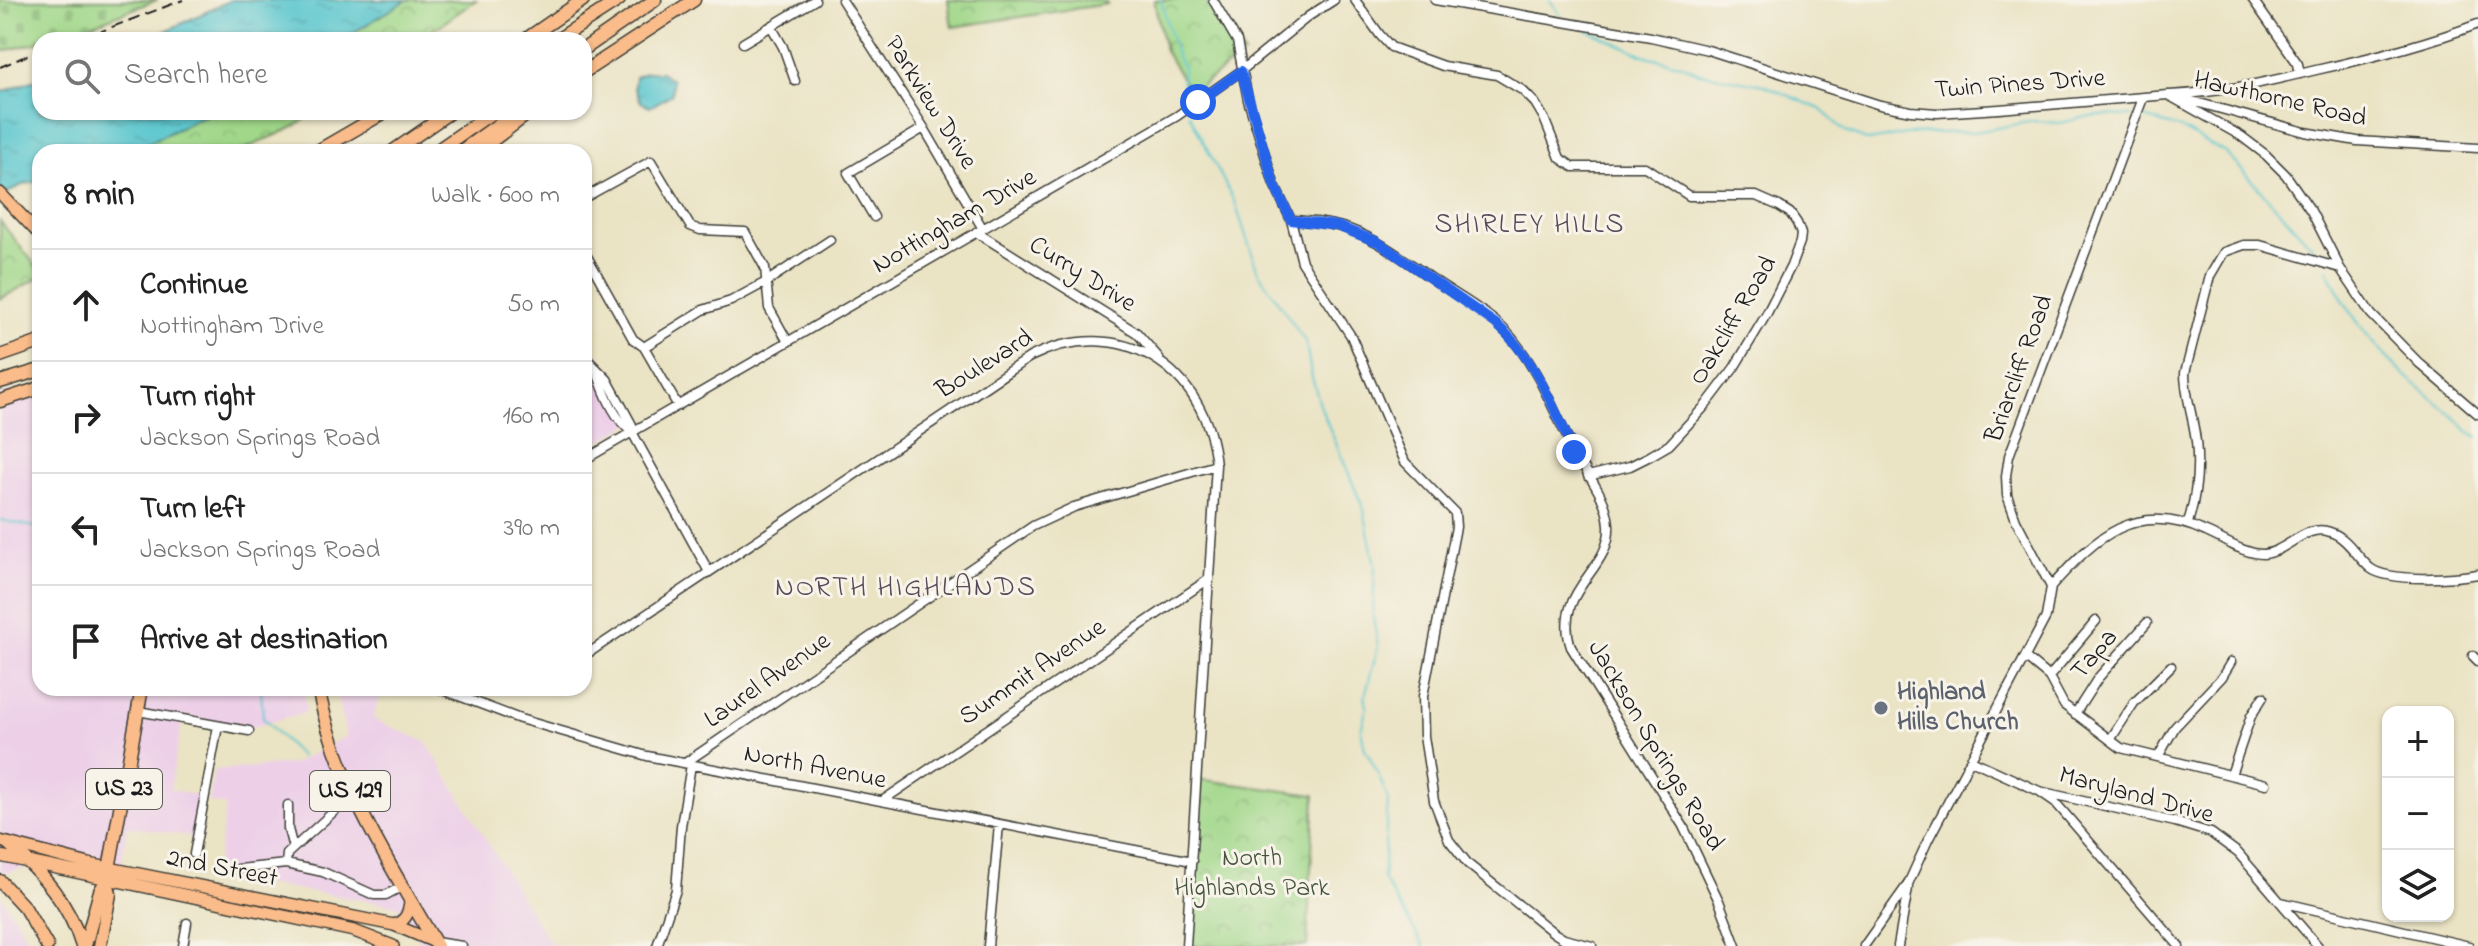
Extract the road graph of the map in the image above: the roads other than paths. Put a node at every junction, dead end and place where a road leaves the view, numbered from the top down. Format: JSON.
{"nodes":[{"id":1,"x":583,"y":0,"type":"edge"},
{"id":2,"x":619,"y":0,"type":"edge"},
{"id":3,"x":655,"y":0,"type":"edge"},
{"id":4,"x":694,"y":0,"type":"edge"},
{"id":5,"x":815,"y":0,"type":"edge"},
{"id":6,"x":842,"y":0,"type":"edge"},
{"id":7,"x":1213,"y":0,"type":"edge"},
{"id":8,"x":1334,"y":0,"type":"edge"},
{"id":9,"x":1355,"y":0,"type":"edge"},
{"id":10,"x":1435,"y":0,"type":"edge"},
{"id":11,"x":2253,"y":0,"type":"edge"},
{"id":12,"x":2478,"y":24,"type":"edge"},
{"id":13,"x":771,"y":26,"type":"junction"},
{"id":14,"x":537,"y":32,"type":"edge"},
{"id":15,"x":569,"y":32,"type":"edge"},
{"id":16,"x":592,"y":43,"type":"edge"},
{"id":17,"x":743,"y":43,"type":"dead end"},
{"id":18,"x":592,"y":67,"type":"edge"},
{"id":19,"x":1241,"y":71,"type":"junction"},
{"id":20,"x":2300,"y":74,"type":"junction"},
{"id":21,"x":795,"y":81,"type":"dead end"},
{"id":22,"x":2168,"y":95,"type":"junction"},
{"id":23,"x":2143,"y":98,"type":"junction"},
{"id":24,"x":371,"y":120,"type":"edge"},
{"id":25,"x":438,"y":120,"type":"edge"},
{"id":26,"x":481,"y":120,"type":"edge"},
{"id":27,"x":505,"y":120,"type":"edge"},
{"id":28,"x":519,"y":120,"type":"edge"},
{"id":29,"x":924,"y":128,"type":"junction"},
{"id":30,"x":330,"y":144,"type":"edge"},
{"id":31,"x":404,"y":144,"type":"edge"},
{"id":32,"x":447,"y":144,"type":"edge"},
{"id":33,"x":471,"y":144,"type":"edge"},
{"id":34,"x":488,"y":144,"type":"edge"},
{"id":35,"x":2478,"y":148,"type":"edge"},
{"id":36,"x":0,"y":193,"type":"edge"},
{"id":37,"x":592,"y":194,"type":"edge"},
{"id":38,"x":874,"y":217,"type":"dead end"},
{"id":39,"x":1291,"y":220,"type":"junction"},
{"id":40,"x":32,"y":227,"type":"edge"},
{"id":41,"x":980,"y":230,"type":"junction"},
{"id":42,"x":830,"y":240,"type":"dead end"},
{"id":43,"x":592,"y":265,"type":"edge"},
{"id":44,"x":2340,"y":268,"type":"junction"},
{"id":45,"x":766,"y":282,"type":"junction"},
{"id":46,"x":788,"y":342,"type":"junction"},
{"id":47,"x":32,"y":345,"type":"edge"},
{"id":48,"x":644,"y":347,"type":"junction"},
{"id":49,"x":0,"y":356,"type":"edge"},
{"id":50,"x":1160,"y":360,"type":"junction"},
{"id":51,"x":592,"y":364,"type":"edge"},
{"id":52,"x":32,"y":372,"type":"edge"},
{"id":53,"x":0,"y":382,"type":"edge"},
{"id":54,"x":32,"y":391,"type":"edge"},
{"id":55,"x":0,"y":401,"type":"edge"},
{"id":56,"x":678,"y":406,"type":"junction"},
{"id":57,"x":2478,"y":414,"type":"edge"},
{"id":58,"x":632,"y":432,"type":"junction"},
{"id":59,"x":592,"y":455,"type":"edge"},
{"id":60,"x":1216,"y":465,"type":"junction"},
{"id":61,"x":1588,"y":476,"type":"junction"},
{"id":62,"x":2188,"y":523,"type":"junction"},
{"id":63,"x":709,"y":572,"type":"junction"},
{"id":64,"x":2478,"y":574,"type":"edge"},
{"id":65,"x":1209,"y":579,"type":"junction"},
{"id":66,"x":2051,"y":587,"type":"junction"},
{"id":67,"x":2096,"y":621,"type":"dead end"},
{"id":68,"x":2147,"y":623,"type":"dead end"},
{"id":69,"x":592,"y":651,"type":"edge"},
{"id":70,"x":2026,"y":658,"type":"junction"},
{"id":71,"x":2231,"y":662,"type":"dead end"},
{"id":72,"x":2171,"y":666,"type":"dead end"},
{"id":73,"x":2049,"y":677,"type":"junction"},
{"id":74,"x":141,"y":696,"type":"edge"},
{"id":75,"x":320,"y":696,"type":"edge"},
{"id":76,"x":458,"y":696,"type":"edge"},
{"id":77,"x":2263,"y":697,"type":"dead end"},
{"id":78,"x":138,"y":711,"type":"junction"},
{"id":79,"x":2075,"y":714,"type":"junction"},
{"id":80,"x":218,"y":726,"type":"junction"},
{"id":81,"x":249,"y":731,"type":"dead end"},
{"id":82,"x":2110,"y":740,"type":"junction"},
{"id":83,"x":2158,"y":757,"type":"junction"},
{"id":84,"x":1971,"y":760,"type":"junction"},
{"id":85,"x":688,"y":764,"type":"junction"},
{"id":86,"x":2231,"y":775,"type":"junction"},
{"id":87,"x":2266,"y":784,"type":"dead end"},
{"id":88,"x":2039,"y":791,"type":"junction"},
{"id":89,"x":352,"y":795,"type":"junction"},
{"id":90,"x":882,"y":801,"type":"junction"},
{"id":91,"x":288,"y":805,"type":"dead end"},
{"id":92,"x":999,"y":824,"type":"junction"},
{"id":93,"x":5,"y":842,"type":"edge"},
{"id":94,"x":293,"y":848,"type":"junction"},
{"id":95,"x":194,"y":854,"type":"dead end"},
{"id":96,"x":0,"y":856,"type":"edge"},
{"id":97,"x":1192,"y":861,"type":"junction"},
{"id":98,"x":286,"y":864,"type":"junction"},
{"id":99,"x":33,"y":865,"type":"junction"},
{"id":100,"x":220,"y":871,"type":"dead end"},
{"id":101,"x":109,"y":874,"type":"junction"},
{"id":102,"x":0,"y":881,"type":"edge"},
{"id":103,"x":1908,"y":884,"type":"junction"},
{"id":104,"x":401,"y":887,"type":"junction"},
{"id":105,"x":410,"y":902,"type":"junction"},
{"id":106,"x":2280,"y":902,"type":"junction"},
{"id":107,"x":187,"y":923,"type":"dead end"},
{"id":108,"x":394,"y":925,"type":"junction"},
{"id":109,"x":436,"y":944,"type":"edge"},
{"id":110,"x":47,"y":946,"type":"edge"},
{"id":111,"x":84,"y":946,"type":"edge"},
{"id":112,"x":100,"y":946,"type":"edge"},
{"id":113,"x":183,"y":946,"type":"edge"},
{"id":114,"x":393,"y":946,"type":"edge"},
{"id":115,"x":462,"y":946,"type":"edge"},
{"id":116,"x":657,"y":946,"type":"edge"},
{"id":117,"x":988,"y":946,"type":"edge"},
{"id":118,"x":1186,"y":946,"type":"edge"},
{"id":119,"x":1592,"y":946,"type":"edge"},
{"id":120,"x":1736,"y":946,"type":"edge"},
{"id":121,"x":1864,"y":946,"type":"edge"},
{"id":122,"x":1898,"y":946,"type":"edge"},
{"id":123,"x":2179,"y":946,"type":"edge"},
{"id":124,"x":2318,"y":946,"type":"edge"},
{"id":125,"x":2469,"y":946,"type":"edge"}],
"edges":[{"from":1,"to":14,"type":"highway"},
{"from":2,"to":15,"type":"highway"},
{"from":3,"to":16,"type":"highway"},
{"from":4,"to":18,"type":"highway"},
{"from":5,"to":13,"type":"street"},
{"from":6,"to":29,"type":"street","name":"Parkview Drive"},
{"from":7,"to":19,"type":"street"},
{"from":8,"to":19,"type":"street","name":"Nottingham Drive"},
{"from":9,"to":61,"type":"street","name":"Oakcliff Road"},
{"from":10,"to":23,"type":"street","name":"Twin Pines Drive"},
{"from":11,"to":20,"type":"street"},
{"from":12,"to":20,"type":"street"},
{"from":13,"to":17,"type":"street"},
{"from":13,"to":21,"type":"street"},
{"from":19,"to":39,"type":"street"},
{"from":19,"to":41,"type":"street","name":"Nottingham Drive"},
{"from":20,"to":22,"type":"street"},
{"from":22,"to":23,"type":"street","name":"Twin Pines Drive"},
{"from":22,"to":35,"type":"street","name":"Hawthorne Road"},
{"from":22,"to":44,"type":"street"},
{"from":23,"to":66,"type":"street","name":"Briarcliff Road"},
{"from":24,"to":30,"type":"highway"},
{"from":25,"to":31,"type":"highway"},
{"from":26,"to":32,"type":"highway"},
{"from":27,"to":33,"type":"highway"},
{"from":28,"to":34,"type":"highway"},
{"from":29,"to":38,"type":"street"},
{"from":29,"to":41,"type":"street","name":"Parkview Drive"},
{"from":36,"to":40,"type":"main road"},
{"from":37,"to":45,"type":"street"},
{"from":39,"to":61,"type":"street","name":"Jackson Springs Road"},
{"from":39,"to":119,"type":"street"},
{"from":41,"to":46,"type":"street","name":"Nottingham Drive"},
{"from":41,"to":50,"type":"street","name":"Curry Drive"},
{"from":42,"to":45,"type":"street"},
{"from":43,"to":48,"type":"street"},
{"from":44,"to":57,"type":"street"},
{"from":44,"to":62,"type":"street"},
{"from":45,"to":46,"type":"street"},
{"from":45,"to":48,"type":"street"},
{"from":46,"to":56,"type":"street","name":"Nottingham Drive"},
{"from":47,"to":49,"type":"highway"},
{"from":48,"to":56,"type":"street"},
{"from":50,"to":60,"type":"street","name":"Boulevard"},
{"from":50,"to":63,"type":"street","name":"Boulevard"},
{"from":51,"to":58,"type":"street"},
{"from":52,"to":53,"type":"highway"},
{"from":54,"to":55,"type":"highway"},
{"from":56,"to":58,"type":"street","name":"Nottingham Drive"},
{"from":58,"to":59,"type":"street","name":"Nottingham Drive"},
{"from":58,"to":63,"type":"street"},
{"from":60,"to":65,"type":"street","name":"Boulevard"},
{"from":60,"to":85,"type":"street","name":"Laurel Avenue"},
{"from":61,"to":120,"type":"street","name":"Jackson Springs Road"},
{"from":62,"to":64,"type":"street"},
{"from":62,"to":66,"type":"street"},
{"from":63,"to":69,"type":"street","name":"Boulevard"},
{"from":65,"to":90,"type":"street","name":"Summit Avenue"},
{"from":65,"to":97,"type":"street","name":"Boulevard"},
{"from":66,"to":70,"type":"street"},
{"from":67,"to":73,"type":"street"},
{"from":68,"to":79,"type":"street","name":"Tapa"},
{"from":70,"to":73,"type":"street"},
{"from":70,"to":84,"type":"street"},
{"from":71,"to":83,"type":"street"},
{"from":72,"to":82,"type":"street"},
{"from":73,"to":79,"type":"street"},
{"from":74,"to":78,"type":"highway","number":"US 23"},
{"from":75,"to":89,"type":"highway","number":"US 129"},
{"from":76,"to":85,"type":"street","name":"North Avenue"},
{"from":77,"to":86,"type":"street"},
{"from":78,"to":80,"type":"street"},
{"from":78,"to":101,"type":"highway","number":"US 23"},
{"from":79,"to":82,"type":"street"},
{"from":80,"to":81,"type":"street"},
{"from":80,"to":95,"type":"street"},
{"from":82,"to":83,"type":"street"},
{"from":83,"to":86,"type":"street"},
{"from":84,"to":88,"type":"street"},
{"from":84,"to":103,"type":"street"},
{"from":85,"to":90,"type":"street","name":"North Avenue"},
{"from":85,"to":116,"type":"street"},
{"from":86,"to":87,"type":"street"},
{"from":88,"to":106,"type":"street","name":"Maryland Drive"},
{"from":88,"to":123,"type":"street"},
{"from":89,"to":94,"type":"street"},
{"from":89,"to":104,"type":"highway","number":"US 129"},
{"from":90,"to":92,"type":"street","name":"North Avenue"},
{"from":91,"to":94,"type":"street"},
{"from":92,"to":97,"type":"street","name":"North Avenue"},
{"from":92,"to":117,"type":"street"},
{"from":93,"to":99,"type":"highway"},
{"from":93,"to":101,"type":"main road","name":"2nd Street"},
{"from":94,"to":98,"type":"street"},
{"from":96,"to":99,"type":"main road","name":"2nd Street"},
{"from":97,"to":118,"type":"street","name":"Boulevard"},
{"from":98,"to":100,"type":"street"},
{"from":98,"to":104,"type":"street"},
{"from":99,"to":101,"type":"main road","name":"2nd Street"},
{"from":99,"to":111,"type":"highway"},
{"from":101,"to":108,"type":"main road","name":"2nd Street"},
{"from":101,"to":111,"type":"highway","number":"US 23"},
{"from":101,"to":112,"type":"highway","number":"US 23"},
{"from":101,"to":114,"type":"main road","name":"2nd Street"},
{"from":102,"to":110,"type":"highway"},
{"from":103,"to":121,"type":"street"},
{"from":103,"to":122,"type":"street"},
{"from":104,"to":105,"type":"highway","number":"US 129"},
{"from":105,"to":108,"type":"main road"},
{"from":105,"to":109,"type":"highway","number":"US 129"},
{"from":106,"to":124,"type":"street","name":"Maryland Drive"},
{"from":106,"to":125,"type":"street"},
{"from":107,"to":113,"type":"street"},
{"from":108,"to":109,"type":"main road","name":"2nd Street"},
{"from":109,"to":115,"type":"street"}]}
